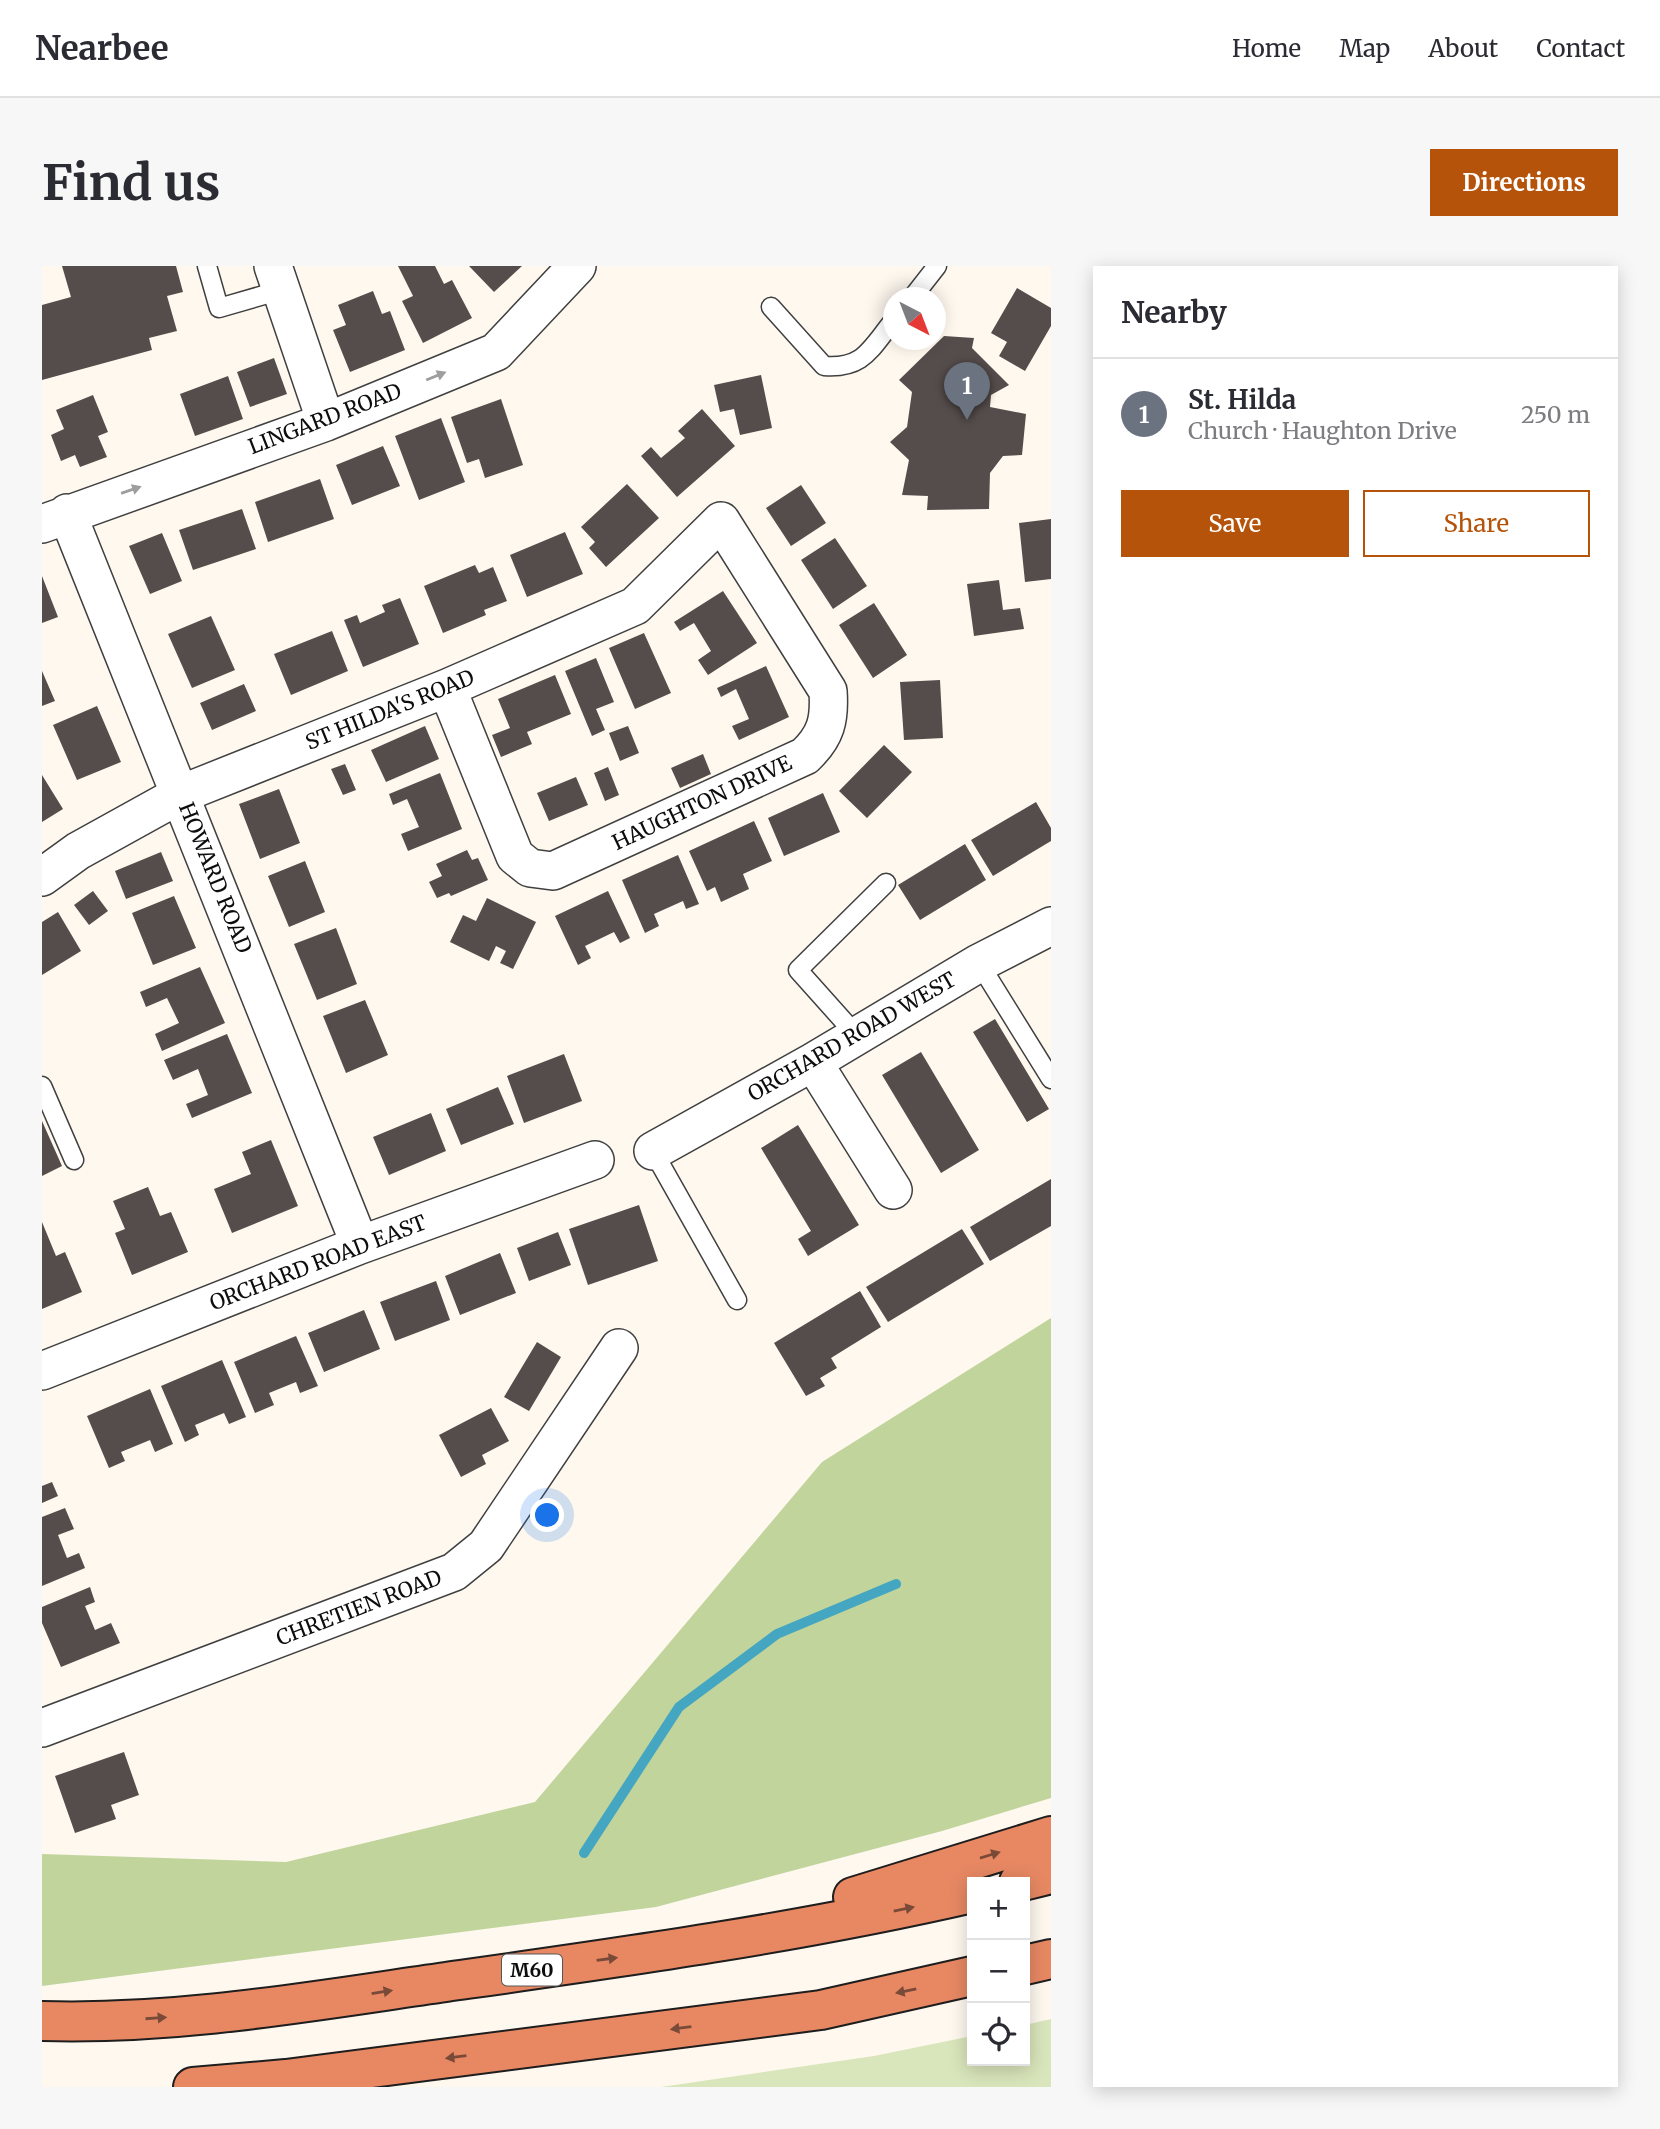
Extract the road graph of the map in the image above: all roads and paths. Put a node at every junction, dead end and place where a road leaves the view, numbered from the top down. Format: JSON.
{"nodes":[{"id":1,"x":207,"y":266,"type":"edge"},
{"id":2,"x":577,"y":266,"type":"edge"},
{"id":3,"x":937,"y":266,"type":"edge"},
{"id":4,"x":277,"y":278,"type":"edge"},
{"id":5,"x":921,"y":287,"type":"edge"},
{"id":6,"x":771,"y":307,"type":"dead end"},
{"id":7,"x":883,"y":333,"type":"edge"},
{"id":8,"x":326,"y":422,"type":"junction"},
{"id":9,"x":55,"y":518,"type":"edge"},
{"id":10,"x":722,"y":521,"type":"joint"},
{"id":11,"x":447,"y":688,"type":"junction"},
{"id":12,"x":181,"y":794,"type":"junction"},
{"id":13,"x":42,"y":877,"type":"edge"},
{"id":14,"x":886,"y":883,"type":"dead end"},
{"id":15,"x":1051,"y":926,"type":"edge"},
{"id":16,"x":979,"y":963,"type":"junction"},
{"id":17,"x":857,"y":1036,"type":"junction"},
{"id":18,"x":813,"y":1062,"type":"junction"},
{"id":19,"x":1051,"y":1079,"type":"edge"},
{"id":20,"x":42,"y":1086,"type":"edge"},
{"id":21,"x":653,"y":1151,"type":"joint"},
{"id":22,"x":74,"y":1160,"type":"dead end"},
{"id":23,"x":595,"y":1160,"type":"dead end"},
{"id":24,"x":893,"y":1190,"type":"dead end"},
{"id":25,"x":360,"y":1245,"type":"junction"},
{"id":26,"x":737,"y":1300,"type":"dead end"},
{"id":27,"x":618,"y":1348,"type":"dead end"},
{"id":28,"x":42,"y":1371,"type":"edge"},
{"id":29,"x":42,"y":1728,"type":"edge"},
{"id":30,"x":1051,"y":1836,"type":"edge"},
{"id":31,"x":1051,"y":1874,"type":"edge"},
{"id":32,"x":1030,"y":1879,"type":"edge"},
{"id":33,"x":967,"y":1894,"type":"edge"},
{"id":34,"x":691,"y":1948,"type":"junction"},
{"id":35,"x":1051,"y":1959,"type":"edge"},
{"id":36,"x":1030,"y":1964,"type":"edge"},
{"id":37,"x":967,"y":1977,"type":"edge"},
{"id":38,"x":42,"y":2021,"type":"edge"},
{"id":39,"x":193,"y":2087,"type":"edge"}],
"edges":[{"from":1,"to":4,"type":"lane"},
{"from":8,"to":2,"type":"street","name":"LINGARD ROAD","one_way":true},
{"from":3,"to":5,"type":"lane"},
{"from":4,"to":8,"type":"street"},
{"from":6,"to":7,"type":"lane"},
{"from":9,"to":8,"type":"street","name":"LINGARD ROAD","one_way":true},
{"from":9,"to":12,"type":"street","name":"HOWARD ROAD"},
{"from":10,"to":11,"type":"street","name":"ST HILDA'S ROAD"},
{"from":10,"to":11,"type":"street","name":"HAUGHTON DRIVE"},
{"from":11,"to":12,"type":"street","name":"ST HILDA'S ROAD"},
{"from":12,"to":13,"type":"street","name":"ST HILDA'S ROAD"},
{"from":12,"to":25,"type":"street","name":"HOWARD ROAD"},
{"from":14,"to":17,"type":"lane"},
{"from":15,"to":16,"type":"street","name":"ORCHARD ROAD WEST"},
{"from":16,"to":17,"type":"street","name":"ORCHARD ROAD WEST"},
{"from":16,"to":19,"type":"lane"},
{"from":17,"to":18,"type":"street","name":"ORCHARD ROAD WEST"},
{"from":18,"to":21,"type":"street","name":"ORCHARD ROAD WEST"},
{"from":18,"to":24,"type":"street"},
{"from":20,"to":22,"type":"lane"},
{"from":21,"to":26,"type":"lane"},
{"from":23,"to":25,"type":"street","name":"ORCHARD ROAD EAST"},
{"from":25,"to":28,"type":"street","name":"ORCHARD ROAD EAST"},
{"from":27,"to":29,"type":"street","name":"CHRETIEN ROAD"},
{"from":34,"to":30,"type":"highway","number":"M60","one_way":true},
{"from":31,"to":32,"type":"highway"},
{"from":34,"to":33,"type":"highway","number":"M60","one_way":true},
{"from":38,"to":34,"type":"highway","number":"M60","one_way":true},
{"from":35,"to":36,"type":"highway"},
{"from":37,"to":39,"type":"highway","one_way":true}]}
